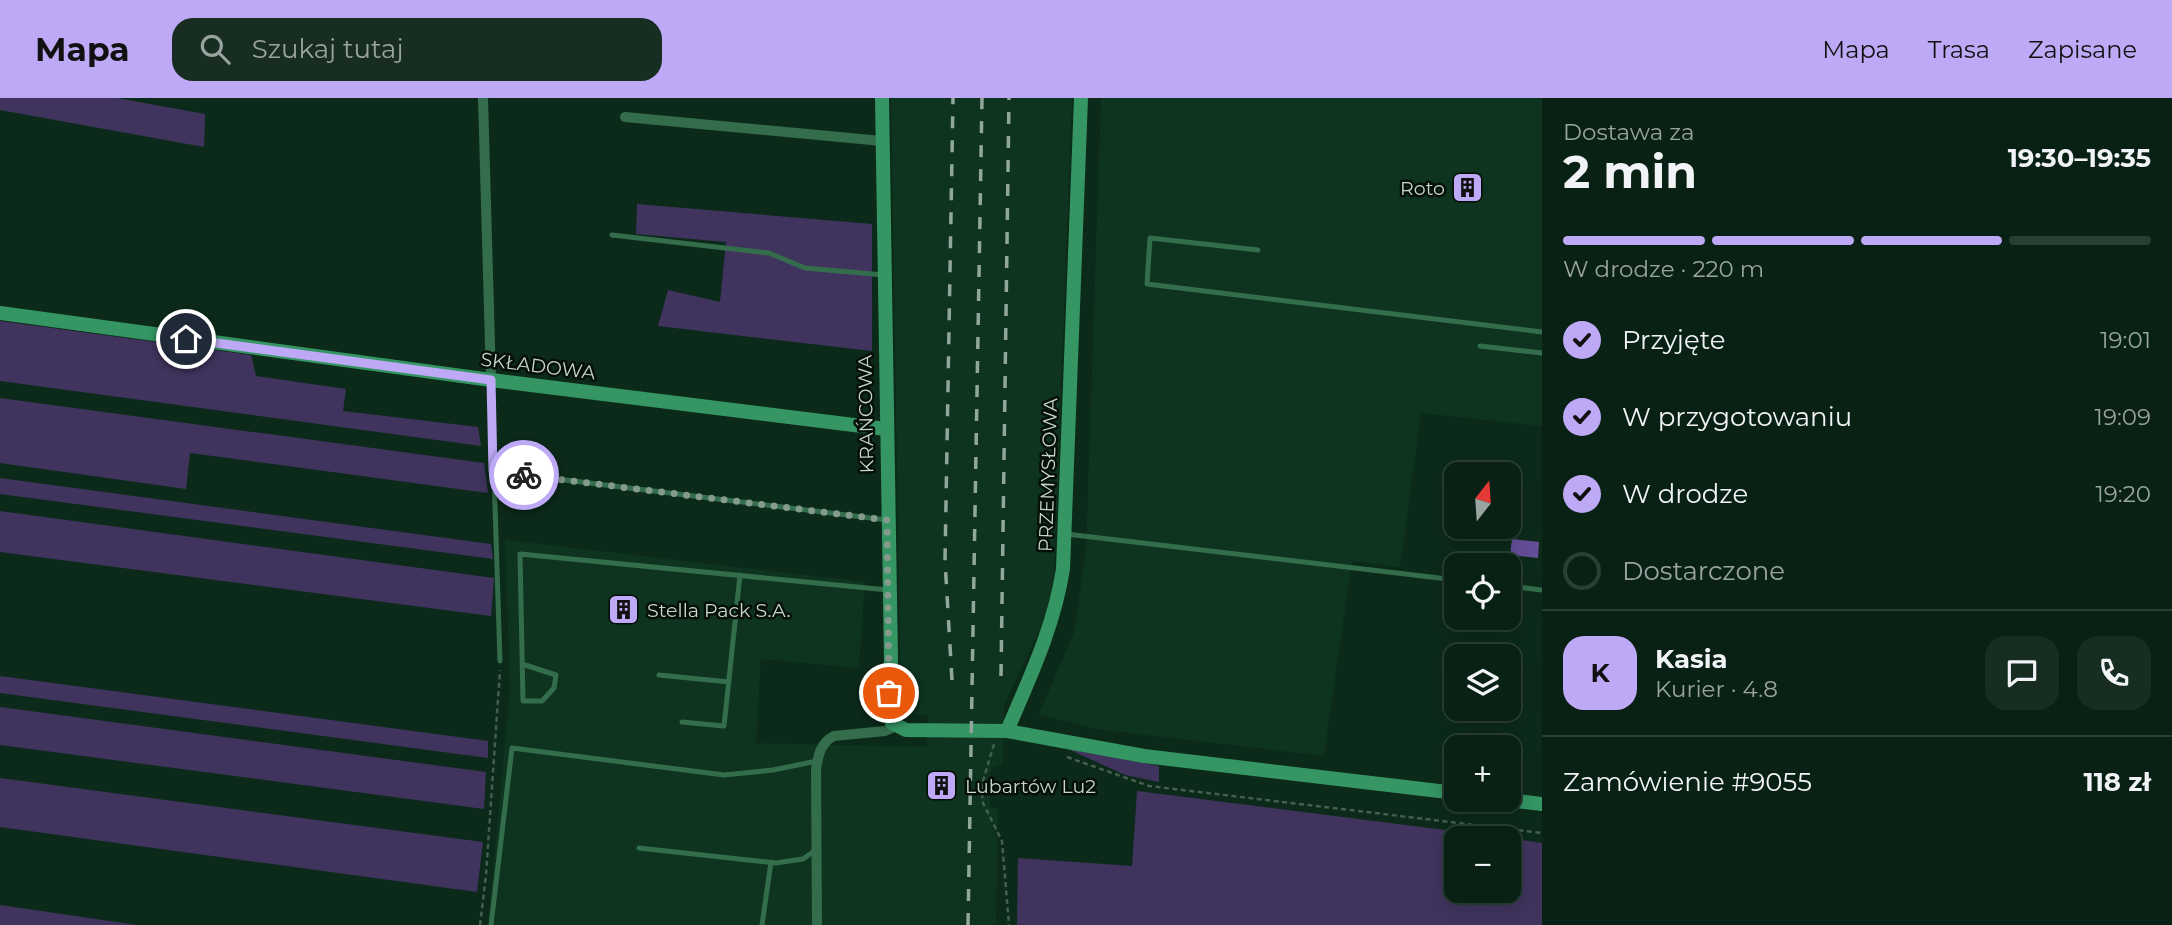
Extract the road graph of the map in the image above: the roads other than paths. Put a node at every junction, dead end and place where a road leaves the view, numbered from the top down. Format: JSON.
{"nodes":[{"id":1,"x":483,"y":98,"type":"edge"},
{"id":2,"x":882,"y":98,"type":"edge"},
{"id":3,"x":1081,"y":98,"type":"edge"},
{"id":4,"x":625,"y":117,"type":"dead end"},
{"id":5,"x":882,"y":141,"type":"junction"},
{"id":6,"x":612,"y":235,"type":"dead end"},
{"id":7,"x":1258,"y":250,"type":"dead end"},
{"id":8,"x":884,"y":275,"type":"junction"},
{"id":9,"x":0,"y":313,"type":"edge"},
{"id":10,"x":1542,"y":332,"type":"edge"},
{"id":11,"x":1480,"y":346,"type":"dead end"},
{"id":12,"x":1542,"y":353,"type":"edge"},
{"id":13,"x":491,"y":380,"type":"junction"},
{"id":14,"x":886,"y":429,"type":"junction"},
{"id":15,"x":493,"y":471,"type":"junction"},
{"id":16,"x":887,"y":520,"type":"junction"},
{"id":17,"x":1066,"y":534,"type":"junction"},
{"id":18,"x":740,"y":575,"type":"junction"},
{"id":19,"x":1444,"y":579,"type":"edge"},
{"id":20,"x":1521,"y":588,"type":"edge"},
{"id":21,"x":888,"y":590,"type":"junction"},
{"id":22,"x":1542,"y":590,"type":"edge"},
{"id":23,"x":500,"y":661,"type":"road end"},
{"id":24,"x":522,"y":664,"type":"junction"},
{"id":25,"x":659,"y":675,"type":"dead end"},
{"id":26,"x":729,"y":682,"type":"junction"},
{"id":27,"x":682,"y":722,"type":"dead end"},
{"id":28,"x":896,"y":726,"type":"junction"},
{"id":29,"x":1001,"y":730,"type":"junction"},
{"id":30,"x":817,"y":761,"type":"junction"},
{"id":31,"x":1444,"y":792,"type":"edge"},
{"id":32,"x":1521,"y":802,"type":"edge"},
{"id":33,"x":1542,"y":804,"type":"edge"},
{"id":34,"x":639,"y":848,"type":"dead end"},
{"id":35,"x":817,"y":849,"type":"junction"},
{"id":36,"x":771,"y":862,"type":"junction"},
{"id":37,"x":491,"y":925,"type":"edge"},
{"id":38,"x":762,"y":925,"type":"edge"},
{"id":39,"x":817,"y":925,"type":"edge"}],
"edges":[{"from":1,"to":13,"type":"street"},
{"from":2,"to":5,"type":"street","name":"KRAŃCOWA"},
{"from":3,"to":17,"type":"street","name":"PRZEMYSŁOWA"},
{"from":4,"to":5,"type":"street"},
{"from":5,"to":8,"type":"street","name":"KRAŃCOWA"},
{"from":6,"to":8,"type":"lane"},
{"from":7,"to":10,"type":"lane"},
{"from":8,"to":14,"type":"street","name":"KRAŃCOWA"},
{"from":9,"to":13,"type":"street","name":"SKŁADOWA"},
{"from":11,"to":12,"type":"lane"},
{"from":13,"to":14,"type":"street","name":"SKŁADOWA"},
{"from":13,"to":15,"type":"lane"},
{"from":14,"to":16,"type":"street","name":"KRAŃCOWA"},
{"from":15,"to":16,"type":"lane"},
{"from":15,"to":23,"type":"lane"},
{"from":16,"to":21,"type":"street","name":"KRAŃCOWA"},
{"from":17,"to":19,"type":"lane"},
{"from":17,"to":29,"type":"street","name":"PRZEMYSŁOWA"},
{"from":18,"to":21,"type":"lane"},
{"from":18,"to":24,"type":"lane"},
{"from":18,"to":26,"type":"lane"},
{"from":20,"to":22,"type":"lane"},
{"from":21,"to":28,"type":"street","name":"KRAŃCOWA"},
{"from":24,"to":24,"type":"lane"},
{"from":25,"to":26,"type":"lane"},
{"from":26,"to":27,"type":"lane"},
{"from":28,"to":29,"type":"street"},
{"from":28,"to":30,"type":"street"},
{"from":29,"to":31,"type":"street"},
{"from":30,"to":35,"type":"street"},
{"from":30,"to":37,"type":"lane"},
{"from":32,"to":33,"type":"street"},
{"from":34,"to":36,"type":"lane"},
{"from":35,"to":36,"type":"lane"},
{"from":35,"to":39,"type":"street"},
{"from":36,"to":38,"type":"lane"}]}
